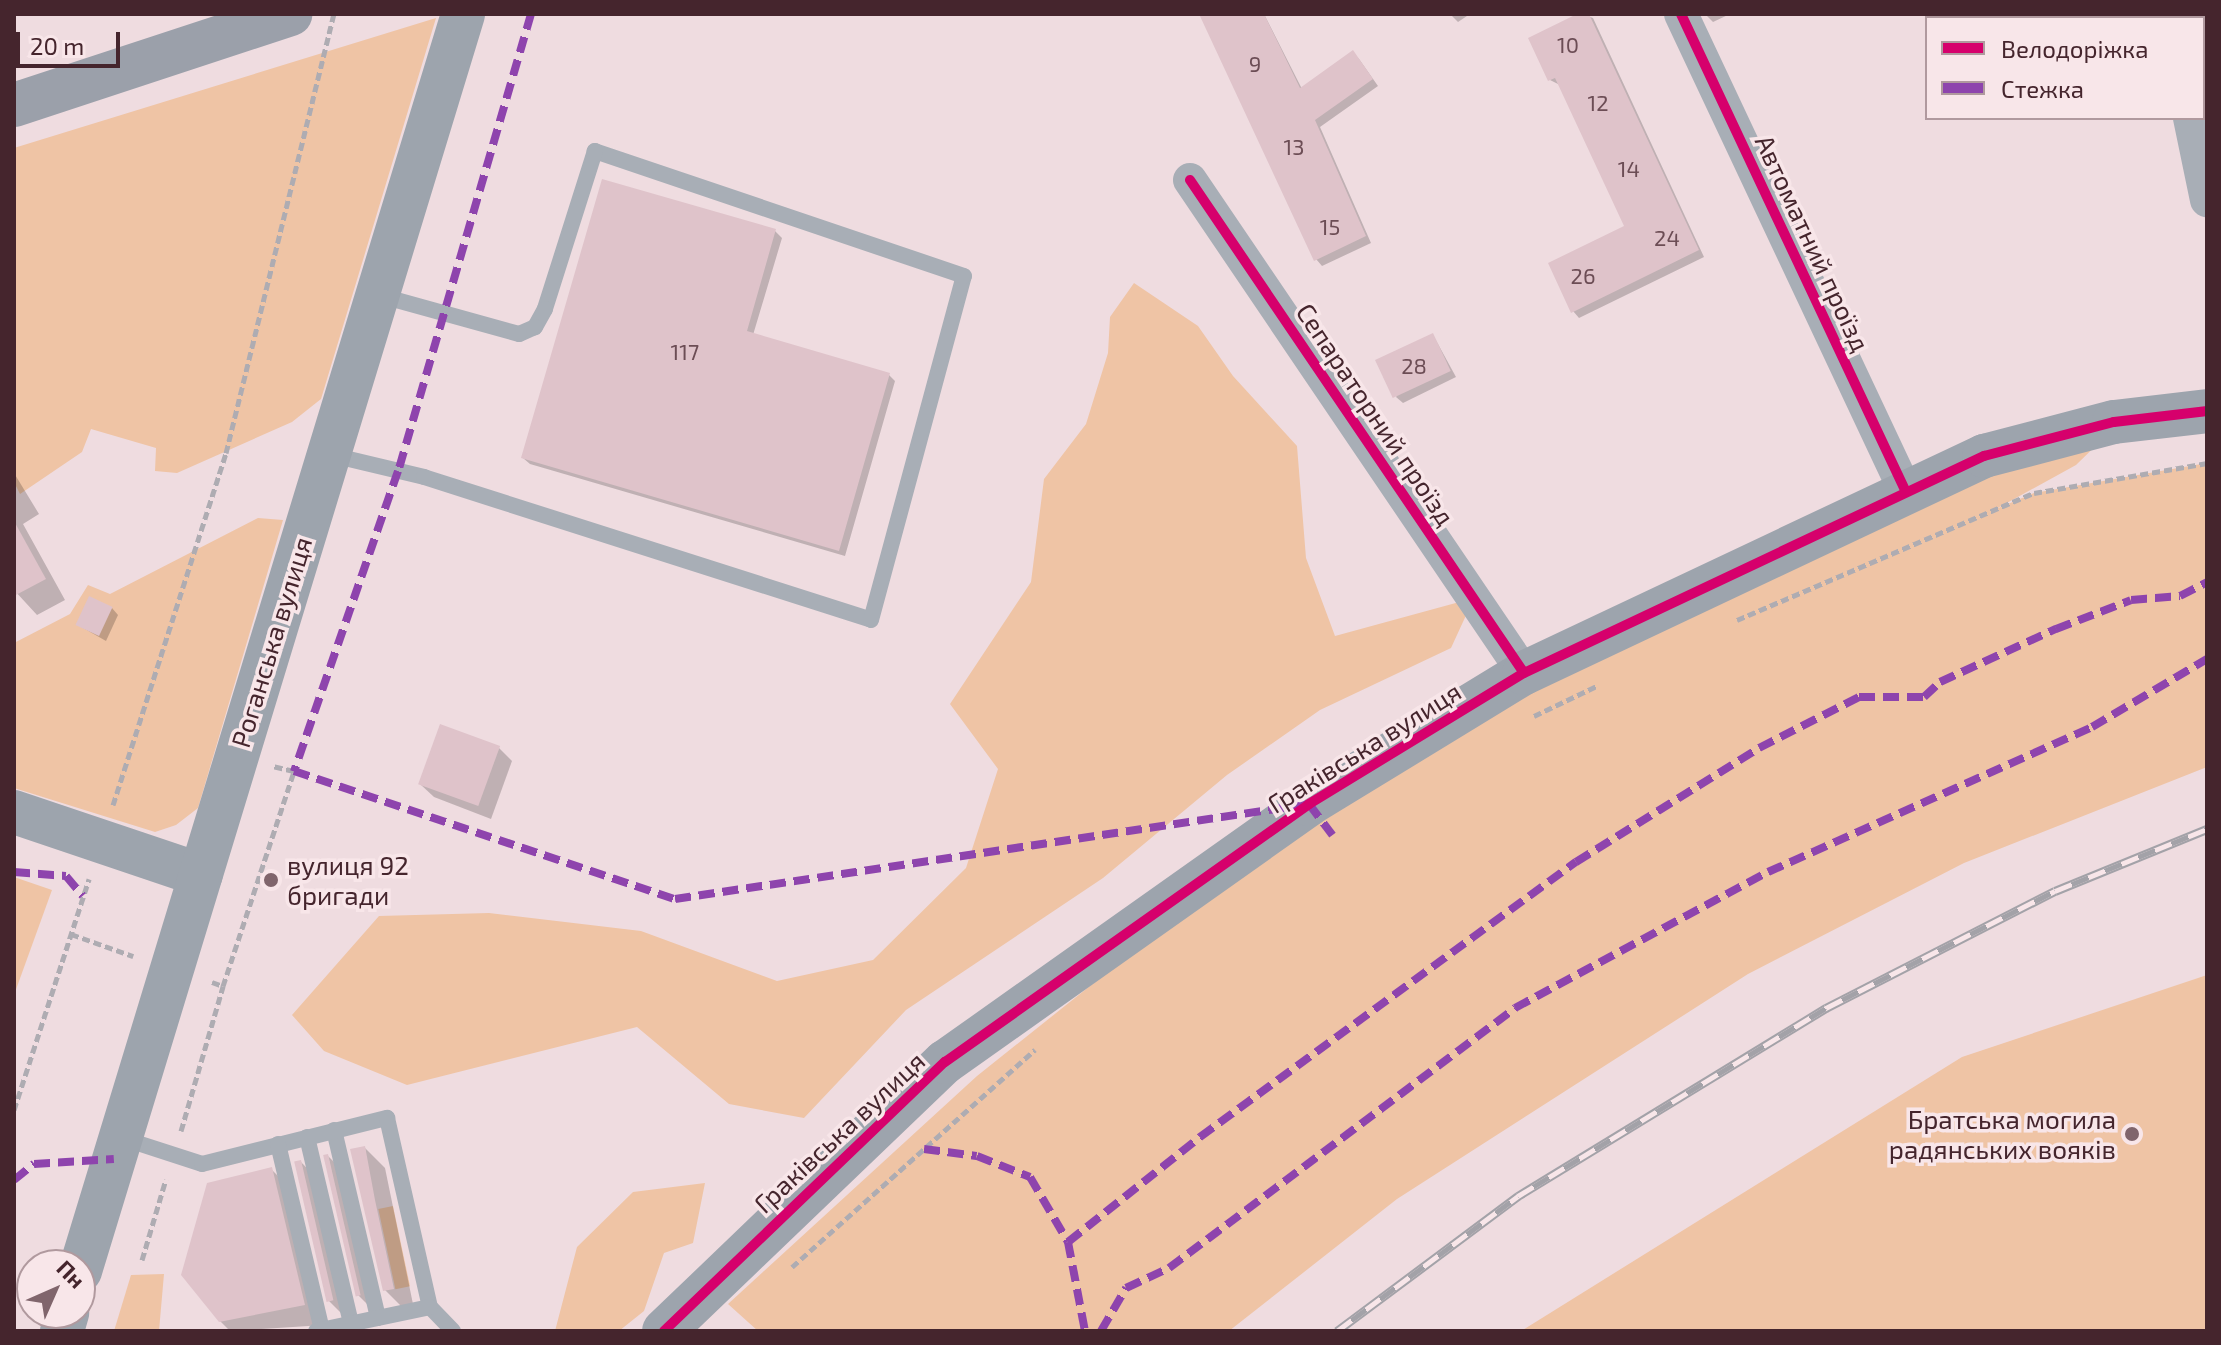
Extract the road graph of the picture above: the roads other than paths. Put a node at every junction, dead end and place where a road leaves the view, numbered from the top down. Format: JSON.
{"nodes":[{"id":1,"x":290,"y":14,"type":"edge"},
{"id":2,"x":463,"y":14,"type":"edge"},
{"id":3,"x":1681,"y":14,"type":"edge"},
{"id":4,"x":14,"y":105,"type":"edge"},
{"id":5,"x":2190,"y":120,"type":"edge"},
{"id":6,"x":1190,"y":180,"type":"dead end"},
{"id":7,"x":2207,"y":200,"type":"edge"},
{"id":8,"x":378,"y":295,"type":"junction"},
{"id":9,"x":2207,"y":411,"type":"edge"},
{"id":10,"x":330,"y":454,"type":"junction"},
{"id":11,"x":1905,"y":490,"type":"junction"},
{"id":12,"x":1524,"y":673,"type":"junction"},
{"id":13,"x":14,"y":812,"type":"edge"},
{"id":14,"x":201,"y":875,"type":"junction"},
{"id":15,"x":334,"y":1130,"type":"junction"},
{"id":16,"x":307,"y":1137,"type":"junction"},
{"id":17,"x":120,"y":1138,"type":"junction"},
{"id":18,"x":278,"y":1144,"type":"junction"},
{"id":19,"x":87,"y":1249,"type":"edge"},
{"id":20,"x":430,"y":1307,"type":"junction"},
{"id":21,"x":378,"y":1318,"type":"junction"},
{"id":22,"x":351,"y":1323,"type":"junction"},
{"id":23,"x":319,"y":1330,"type":"edge"},
{"id":24,"x":453,"y":1331,"type":"edge"},
{"id":25,"x":664,"y":1331,"type":"edge"}],
"edges":[{"from":1,"to":4,"type":"highway"},
{"from":2,"to":8,"type":"street","name":"Роганська вулиця"},
{"from":3,"to":11,"type":"street","name":"Автоматний проїзд"},
{"from":5,"to":7,"type":"street"},
{"from":6,"to":12,"type":"street","name":"Сепараторний проїзд"},
{"from":8,"to":10,"type":"street","name":"Роганська вулиця"},
{"from":8,"to":10,"type":"lane"},
{"from":9,"to":11,"type":"street","name":"Граківська вулиця"},
{"from":10,"to":14,"type":"street","name":"Роганська вулиця"},
{"from":11,"to":12,"type":"street","name":"Граківська вулиця"},
{"from":12,"to":25,"type":"street","name":"Граківська вулиця"},
{"from":13,"to":14,"type":"street"},
{"from":14,"to":17,"type":"street","name":"Роганська вулиця"},
{"from":15,"to":16,"type":"lane"},
{"from":15,"to":20,"type":"lane"},
{"from":15,"to":21,"type":"lane"},
{"from":16,"to":18,"type":"lane"},
{"from":16,"to":22,"type":"lane"},
{"from":17,"to":18,"type":"lane"},
{"from":17,"to":19,"type":"street","name":"Роганська вулиця"},
{"from":18,"to":23,"type":"lane"},
{"from":20,"to":21,"type":"lane"},
{"from":20,"to":24,"type":"lane"},
{"from":21,"to":22,"type":"lane"},
{"from":22,"to":23,"type":"lane"}]}
